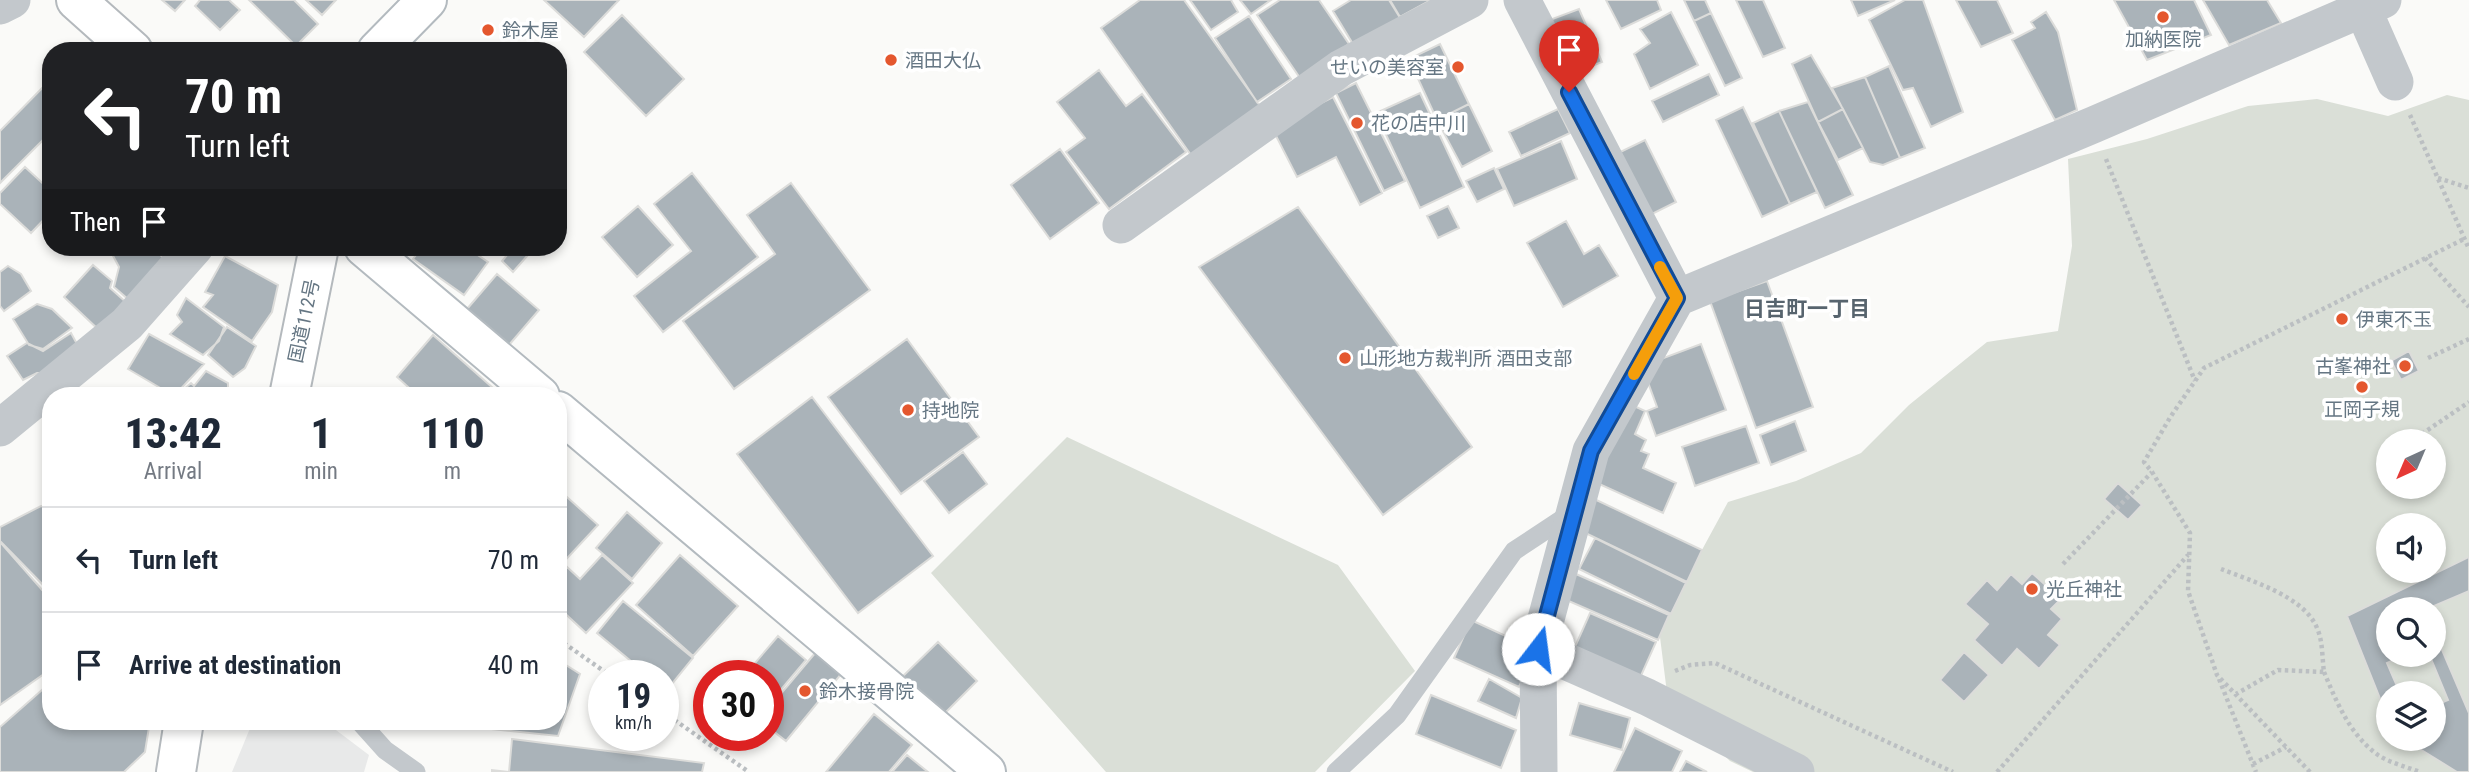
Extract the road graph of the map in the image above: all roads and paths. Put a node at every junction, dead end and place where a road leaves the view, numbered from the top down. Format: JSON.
{"nodes":[{"id":1,"x":12,"y":0,"type":"edge"},
{"id":2,"x":427,"y":0,"type":"edge"},
{"id":3,"x":1470,"y":0,"type":"edge"},
{"id":4,"x":1522,"y":0,"type":"edge"},
{"id":5,"x":2368,"y":3,"type":"edge"},
{"id":6,"x":0,"y":6,"type":"edge"},
{"id":7,"x":94,"y":6,"type":"edge"},
{"id":8,"x":125,"y":42,"type":"edge"},
{"id":9,"x":386,"y":42,"type":"edge"},
{"id":10,"x":2395,"y":82,"type":"joint"},
{"id":11,"x":2093,"y":125,"type":"junction"},
{"id":12,"x":2438,"y":178,"type":"junction"},
{"id":13,"x":2469,"y":187,"type":"edge"},
{"id":14,"x":1121,"y":225,"type":"dead end"},
{"id":15,"x":2464,"y":239,"type":"junction"},
{"id":16,"x":2469,"y":249,"type":"edge"},
{"id":17,"x":187,"y":256,"type":"edge"},
{"id":18,"x":317,"y":256,"type":"edge"},
{"id":19,"x":375,"y":256,"type":"edge"},
{"id":20,"x":2426,"y":258,"type":"junction"},
{"id":21,"x":1677,"y":298,"type":"junction"},
{"id":22,"x":2469,"y":307,"type":"edge"},
{"id":23,"x":2469,"y":339,"type":"edge"},
{"id":24,"x":2428,"y":358,"type":"dead end"},
{"id":25,"x":2195,"y":382,"type":"junction"},
{"id":26,"x":50,"y":387,"type":"edge"},
{"id":27,"x":291,"y":387,"type":"edge"},
{"id":28,"x":529,"y":387,"type":"edge"},
{"id":29,"x":42,"y":394,"type":"edge"},
{"id":30,"x":2469,"y":402,"type":"edge"},
{"id":31,"x":567,"y":419,"type":"edge"},
{"id":32,"x":0,"y":428,"type":"edge"},
{"id":33,"x":2429,"y":429,"type":"edge"},
{"id":34,"x":2152,"y":472,"type":"junction"},
{"id":35,"x":1575,"y":511,"type":"junction"},
{"id":36,"x":2189,"y":554,"type":"junction"},
{"id":37,"x":2063,"y":564,"type":"dead end"},
{"id":38,"x":2221,"y":569,"type":"dead end"},
{"id":39,"x":567,"y":645,"type":"edge"},
{"id":40,"x":1538,"y":649,"type":"junction"},
{"id":41,"x":588,"y":660,"type":"edge"},
{"id":42,"x":1690,"y":664,"type":"dead end"},
{"id":43,"x":2324,"y":672,"type":"junction"},
{"id":44,"x":2217,"y":675,"type":"junction"},
{"id":45,"x":2236,"y":694,"type":"junction"},
{"id":46,"x":679,"y":723,"type":"edge"},
{"id":47,"x":183,"y":730,"type":"edge"},
{"id":48,"x":367,"y":730,"type":"edge"},
{"id":49,"x":2286,"y":747,"type":"junction"},
{"id":50,"x":2253,"y":764,"type":"junction"},
{"id":51,"x":176,"y":772,"type":"edge"},
{"id":52,"x":416,"y":772,"type":"edge"},
{"id":53,"x":749,"y":772,"type":"edge"},
{"id":54,"x":986,"y":772,"type":"edge"},
{"id":55,"x":1336,"y":772,"type":"edge"},
{"id":56,"x":1539,"y":772,"type":"edge"},
{"id":57,"x":1796,"y":772,"type":"edge"},
{"id":58,"x":1953,"y":772,"type":"edge"},
{"id":59,"x":1997,"y":772,"type":"edge"},
{"id":60,"x":2256,"y":772,"type":"edge"},
{"id":61,"x":2310,"y":772,"type":"edge"},
{"id":62,"x":2420,"y":772,"type":"edge"}],
"edges":[{"from":1,"to":6,"type":"street"},
{"from":2,"to":9,"type":"main road"},
{"from":3,"to":14,"type":"street"},
{"from":4,"to":21,"type":"street"},
{"from":5,"to":10,"type":"street"},
{"from":5,"to":11,"type":"street"},
{"from":7,"to":8,"type":"main road"},
{"from":10,"to":12,"type":"path"},
{"from":11,"to":21,"type":"street"},
{"from":11,"to":25,"type":"path"},
{"from":12,"to":13,"type":"path"},
{"from":12,"to":15,"type":"path"},
{"from":15,"to":16,"type":"path"},
{"from":15,"to":20,"type":"path"},
{"from":17,"to":26,"type":"street"},
{"from":18,"to":27,"type":"main road","name":"国道112号"},
{"from":19,"to":28,"type":"main road"},
{"from":20,"to":22,"type":"path"},
{"from":20,"to":25,"type":"path"},
{"from":21,"to":35,"type":"street"},
{"from":23,"to":24,"type":"path"},
{"from":25,"to":34,"type":"path"},
{"from":29,"to":32,"type":"street"},
{"from":30,"to":33,"type":"path"},
{"from":31,"to":54,"type":"main road"},
{"from":34,"to":36,"type":"path"},
{"from":34,"to":37,"type":"path"},
{"from":35,"to":40,"type":"street"},
{"from":35,"to":55,"type":"lane"},
{"from":36,"to":44,"type":"path"},
{"from":36,"to":59,"type":"path"},
{"from":38,"to":43,"type":"path"},
{"from":39,"to":41,"type":"path"},
{"from":40,"to":56,"type":"street"},
{"from":40,"to":57,"type":"street"},
{"from":42,"to":58,"type":"path"},
{"from":43,"to":45,"type":"path"},
{"from":43,"to":62,"type":"path"},
{"from":44,"to":45,"type":"path"},
{"from":44,"to":50,"type":"path"},
{"from":45,"to":49,"type":"path"},
{"from":46,"to":53,"type":"path"},
{"from":47,"to":51,"type":"main road"},
{"from":48,"to":52,"type":"lane"},
{"from":49,"to":50,"type":"path"},
{"from":49,"to":61,"type":"path"},
{"from":50,"to":60,"type":"path"}]}
